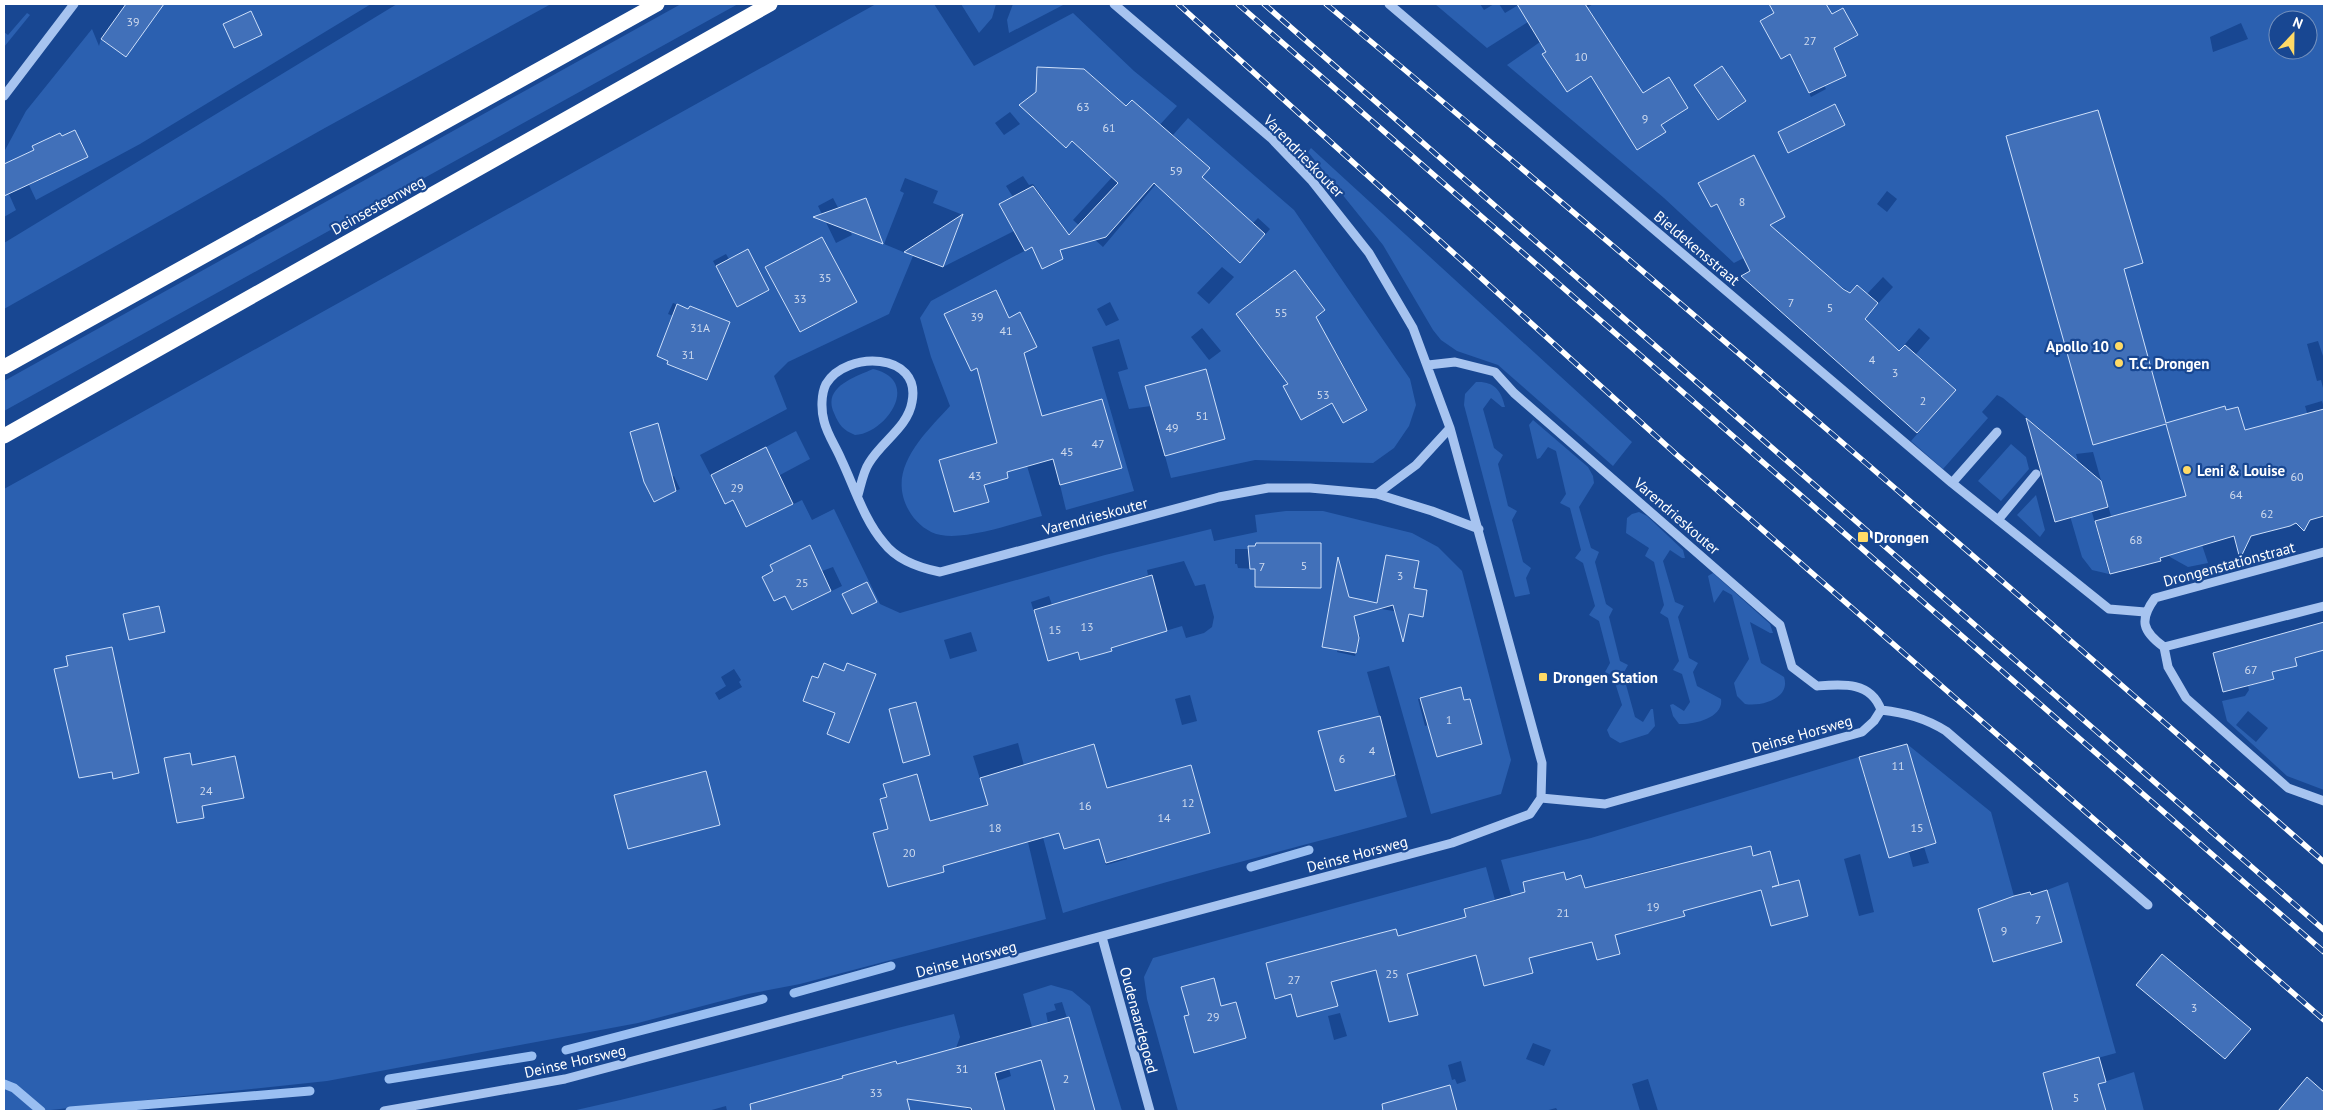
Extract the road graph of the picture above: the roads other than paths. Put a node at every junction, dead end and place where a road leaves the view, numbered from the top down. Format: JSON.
{"nodes":[{"id":1,"x":74,"y":4,"type":"edge"},
{"id":2,"x":657,"y":4,"type":"edge"},
{"id":3,"x":770,"y":4,"type":"edge"},
{"id":4,"x":1114,"y":4,"type":"edge"},
{"id":5,"x":1389,"y":4,"type":"edge"},
{"id":6,"x":4,"y":96,"type":"edge"},
{"id":7,"x":1428,"y":365,"type":"junction"},
{"id":8,"x":4,"y":367,"type":"edge"},
{"id":9,"x":1450,"y":428,"type":"junction"},
{"id":10,"x":1997,"y":432,"type":"dead end"},
{"id":11,"x":4,"y":436,"type":"edge"},
{"id":12,"x":2036,"y":474,"type":"dead end"},
{"id":13,"x":1952,"y":484,"type":"junction"},
{"id":14,"x":1377,"y":494,"type":"junction"},
{"id":15,"x":858,"y":495,"type":"junction"},
{"id":16,"x":1998,"y":520,"type":"junction"},
{"id":17,"x":1479,"y":529,"type":"junction"},
{"id":18,"x":2324,"y":552,"type":"edge"},
{"id":19,"x":2324,"y":606,"type":"edge"},
{"id":20,"x":2146,"y":612,"type":"junction"},
{"id":21,"x":2164,"y":647,"type":"junction"},
{"id":22,"x":1881,"y":710,"type":"junction"},
{"id":23,"x":1541,"y":798,"type":"junction"},
{"id":24,"x":2324,"y":801,"type":"edge"},
{"id":25,"x":2148,"y":905,"type":"dead end"},
{"id":26,"x":1102,"y":937,"type":"junction"},
{"id":27,"x":384,"y":1111,"type":"edge"},
{"id":28,"x":1150,"y":1111,"type":"edge"}],
"edges":[{"from":1,"to":6,"type":"street"},
{"from":2,"to":8,"type":"highway"},
{"from":3,"to":11,"type":"highway","name":"Deinsesteenweg"},
{"from":4,"to":7,"type":"street","name":"Varendrieskouter"},
{"from":5,"to":13,"type":"street","name":"Bieldekensstraat"},
{"from":7,"to":9,"type":"street","name":"Varendrieskouter"},
{"from":7,"to":22,"type":"street","name":"Varendrieskouter"},
{"from":9,"to":14,"type":"street"},
{"from":9,"to":17,"type":"street","name":"Varendrieskouter"},
{"from":10,"to":13,"type":"street"},
{"from":12,"to":16,"type":"street"},
{"from":13,"to":16,"type":"street","name":"Bieldekensstraat"},
{"from":14,"to":15,"type":"street","name":"Varendrieskouter"},
{"from":14,"to":17,"type":"street","name":"Varendrieskouter"},
{"from":15,"to":15,"type":"street","name":"Varendrieskouter"},
{"from":16,"to":20,"type":"street","name":"Bieldekensstraat"},
{"from":17,"to":23,"type":"street","name":"Varendrieskouter"},
{"from":18,"to":20,"type":"street","name":"Drongenstationstraat"},
{"from":19,"to":21,"type":"street"},
{"from":20,"to":21,"type":"street"},
{"from":21,"to":24,"type":"street"},
{"from":22,"to":23,"type":"street","name":"Deinse Horsweg"},
{"from":22,"to":25,"type":"street"},
{"from":23,"to":26,"type":"street","name":"Deinse Horsweg"},
{"from":26,"to":27,"type":"street","name":"Deinse Horsweg"},
{"from":26,"to":28,"type":"street","name":"Oudenaardegoed"}]}
